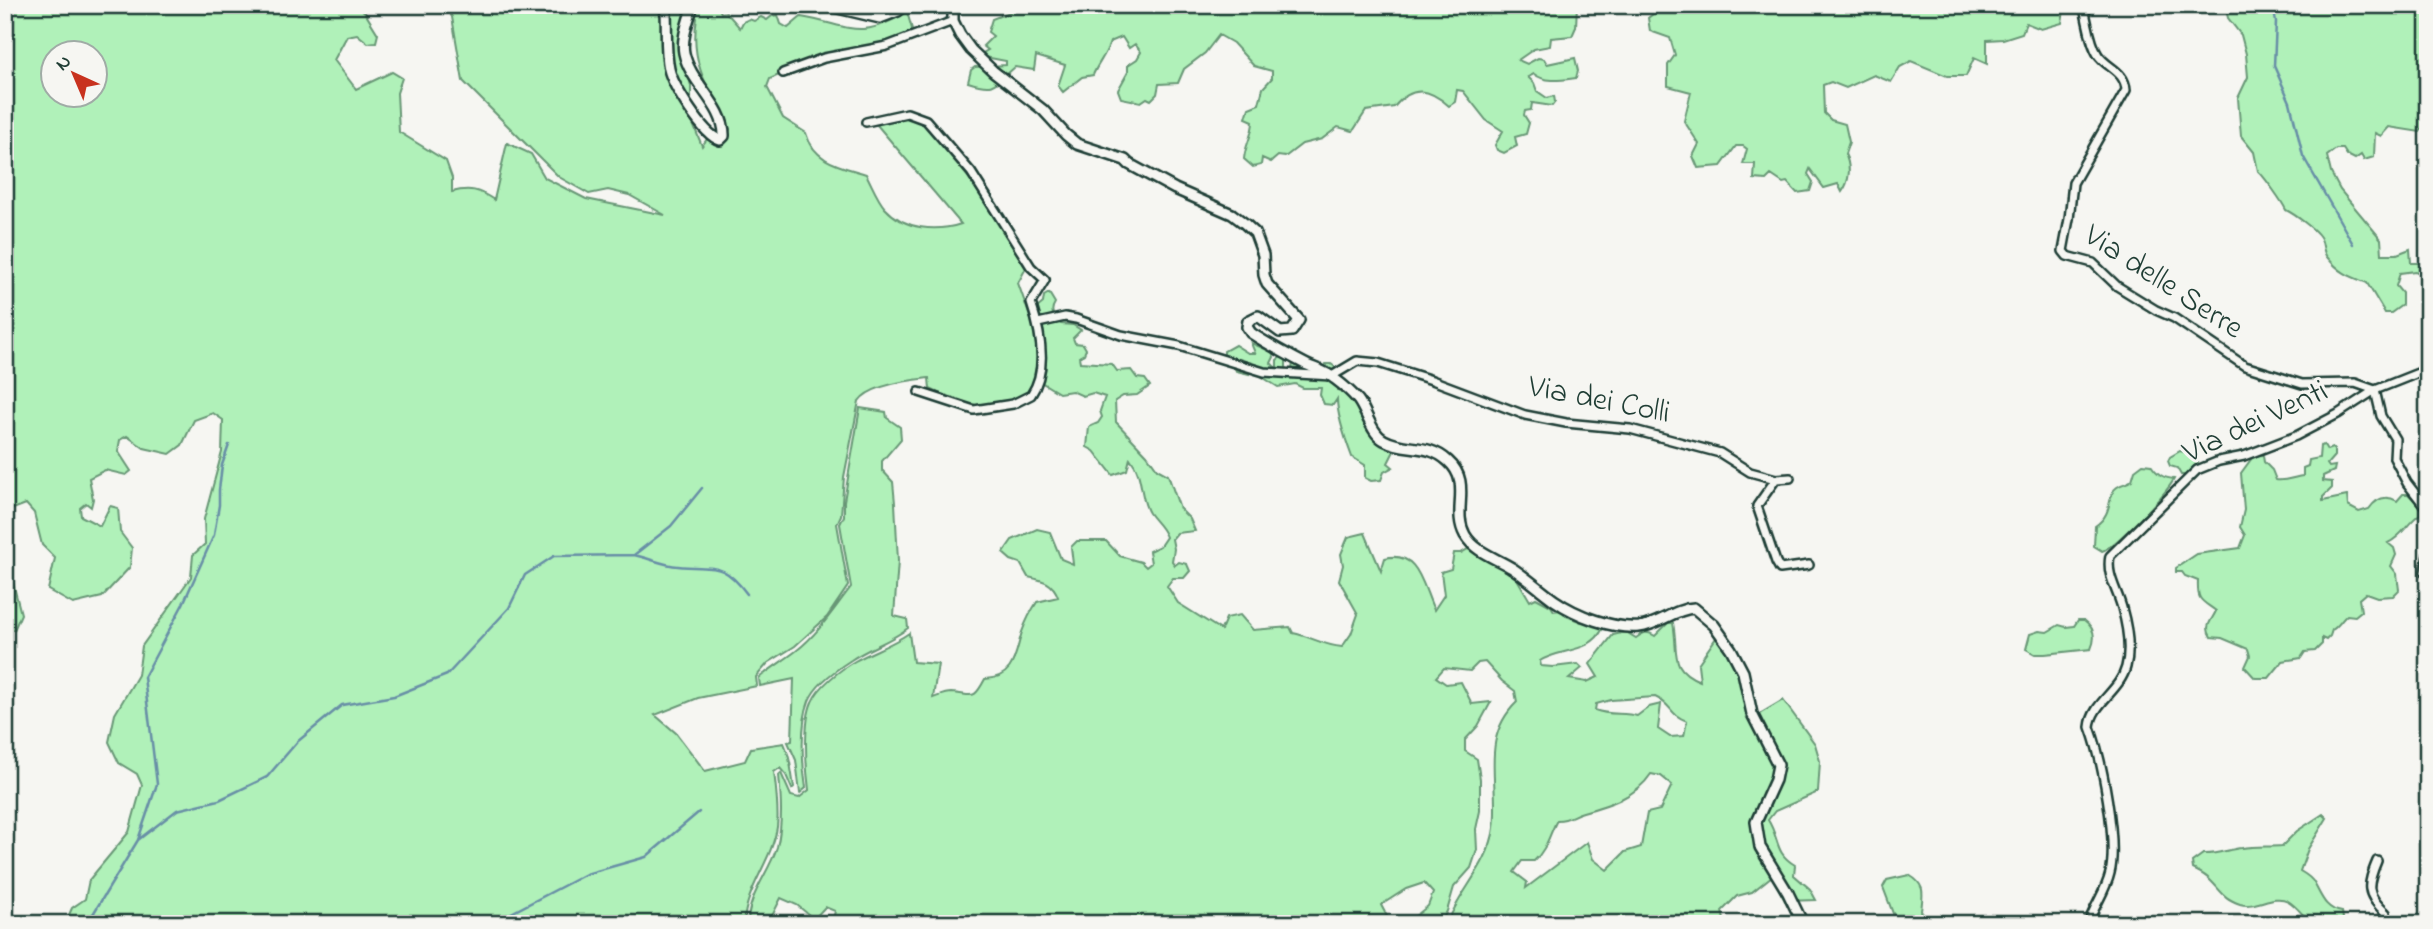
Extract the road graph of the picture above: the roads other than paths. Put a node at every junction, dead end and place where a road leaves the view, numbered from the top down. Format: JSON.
{"nodes":[{"id":1,"x":663,"y":5,"type":"edge"},
{"id":2,"x":693,"y":5,"type":"edge"},
{"id":3,"x":825,"y":5,"type":"edge"},
{"id":4,"x":905,"y":5,"type":"edge"},
{"id":5,"x":953,"y":5,"type":"edge"},
{"id":6,"x":2083,"y":5,"type":"edge"},
{"id":7,"x":953,"y":21,"type":"junction"},
{"id":8,"x":783,"y":73,"type":"dead end"},
{"id":9,"x":866,"y":122,"type":"dead end"},
{"id":10,"x":1038,"y":323,"type":"junction"},
{"id":11,"x":2428,"y":369,"type":"edge"},
{"id":12,"x":1332,"y":376,"type":"junction"},
{"id":13,"x":2375,"y":390,"type":"junction"},
{"id":14,"x":919,"y":392,"type":"dead end"},
{"id":15,"x":1790,"y":478,"type":"dead end"},
{"id":16,"x":1776,"y":479,"type":"junction"},
{"id":17,"x":2428,"y":510,"type":"edge"},
{"id":18,"x":2428,"y":555,"type":"edge"},
{"id":19,"x":1809,"y":565,"type":"dead end"},
{"id":20,"x":2428,"y":578,"type":"edge"},
{"id":21,"x":2377,"y":861,"type":"dead end"},
{"id":22,"x":1803,"y":924,"type":"edge"},
{"id":23,"x":2088,"y":924,"type":"edge"},
{"id":24,"x":2385,"y":924,"type":"edge"}],
"edges":[{"from":1,"to":2,"type":"street"},
{"from":3,"to":4,"type":"street"},
{"from":5,"to":7,"type":"street"},
{"from":6,"to":13,"type":"street","name":"Via delle Serre"},
{"from":7,"to":8,"type":"street"},
{"from":7,"to":12,"type":"street"},
{"from":9,"to":10,"type":"street"},
{"from":10,"to":12,"type":"street"},
{"from":10,"to":14,"type":"street"},
{"from":11,"to":13,"type":"street"},
{"from":12,"to":16,"type":"street","name":"Via dei Colli"},
{"from":12,"to":22,"type":"street"},
{"from":13,"to":17,"type":"street"},
{"from":13,"to":23,"type":"street","name":"Via dei Venti"},
{"from":15,"to":16,"type":"street","name":"Via dei Colli"},
{"from":16,"to":19,"type":"street"},
{"from":18,"to":20,"type":"street"},
{"from":21,"to":24,"type":"street"}]}
